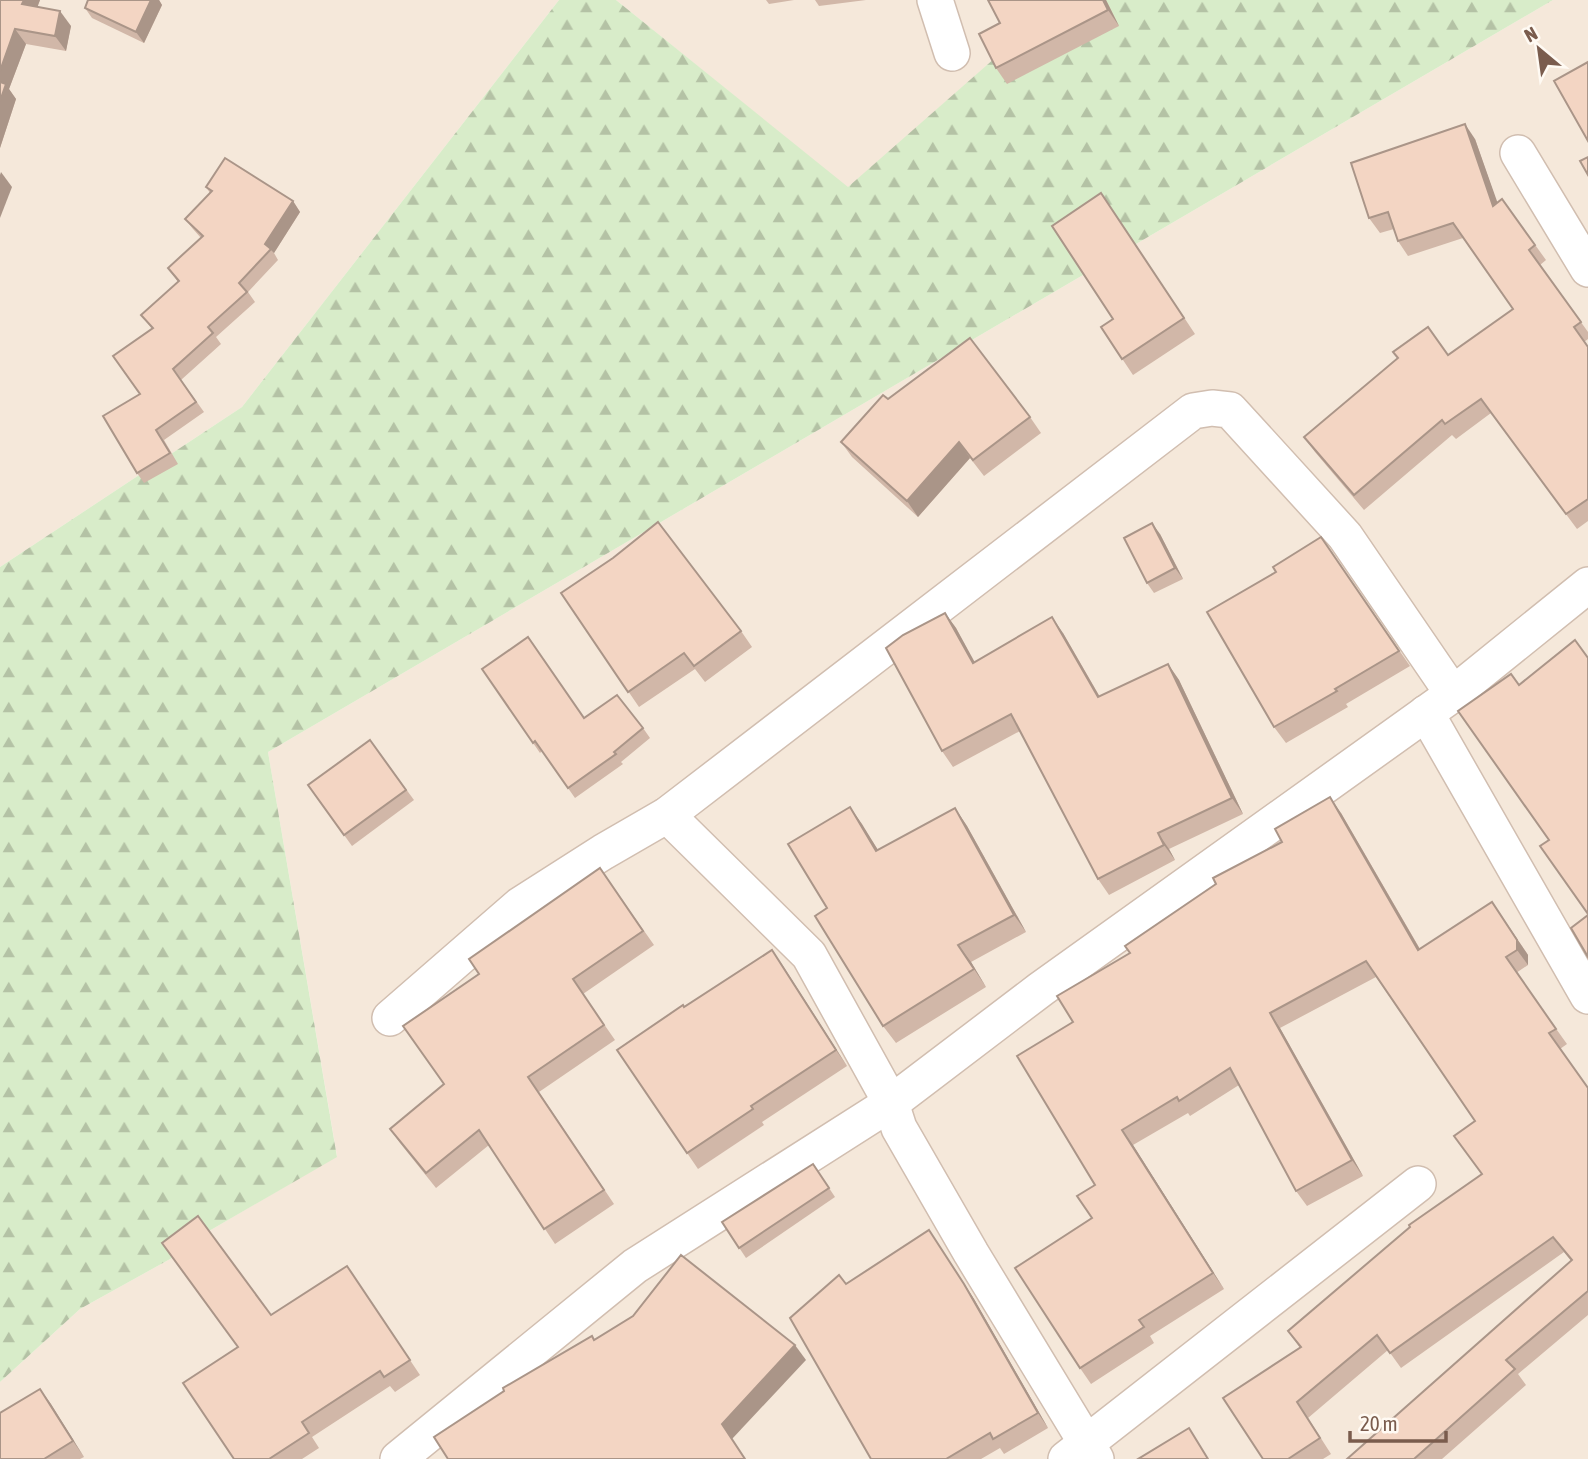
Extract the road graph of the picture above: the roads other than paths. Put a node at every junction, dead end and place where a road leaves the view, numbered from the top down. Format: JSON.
{"nodes":[{"id":1,"x":935,"y":0,"type":"edge"},
{"id":2,"x":952,"y":53,"type":"dead end"},
{"id":3,"x":1518,"y":153,"type":"dead end"},
{"id":4,"x":1588,"y":269,"type":"edge"},
{"id":5,"x":1588,"y":585,"type":"edge"},
{"id":6,"x":1439,"y":703,"type":"junction"},
{"id":7,"x":667,"y":816,"type":"junction"},
{"id":8,"x":1588,"y":996,"type":"edge"},
{"id":9,"x":390,"y":1017,"type":"dead end"},
{"id":10,"x":891,"y":1103,"type":"junction"},
{"id":11,"x":1418,"y":1184,"type":"dead end"},
{"id":12,"x":1082,"y":1453,"type":"edge"},
{"id":13,"x":412,"y":1454,"type":"edge"}],
"edges":[{"from":1,"to":2,"type":"street"},
{"from":3,"to":4,"type":"street"},
{"from":5,"to":6,"type":"street"},
{"from":6,"to":7,"type":"street"},
{"from":6,"to":8,"type":"street"},
{"from":6,"to":10,"type":"street"},
{"from":7,"to":9,"type":"street"},
{"from":7,"to":10,"type":"street"},
{"from":10,"to":12,"type":"street"},
{"from":10,"to":13,"type":"street"},
{"from":11,"to":12,"type":"street"}]}
